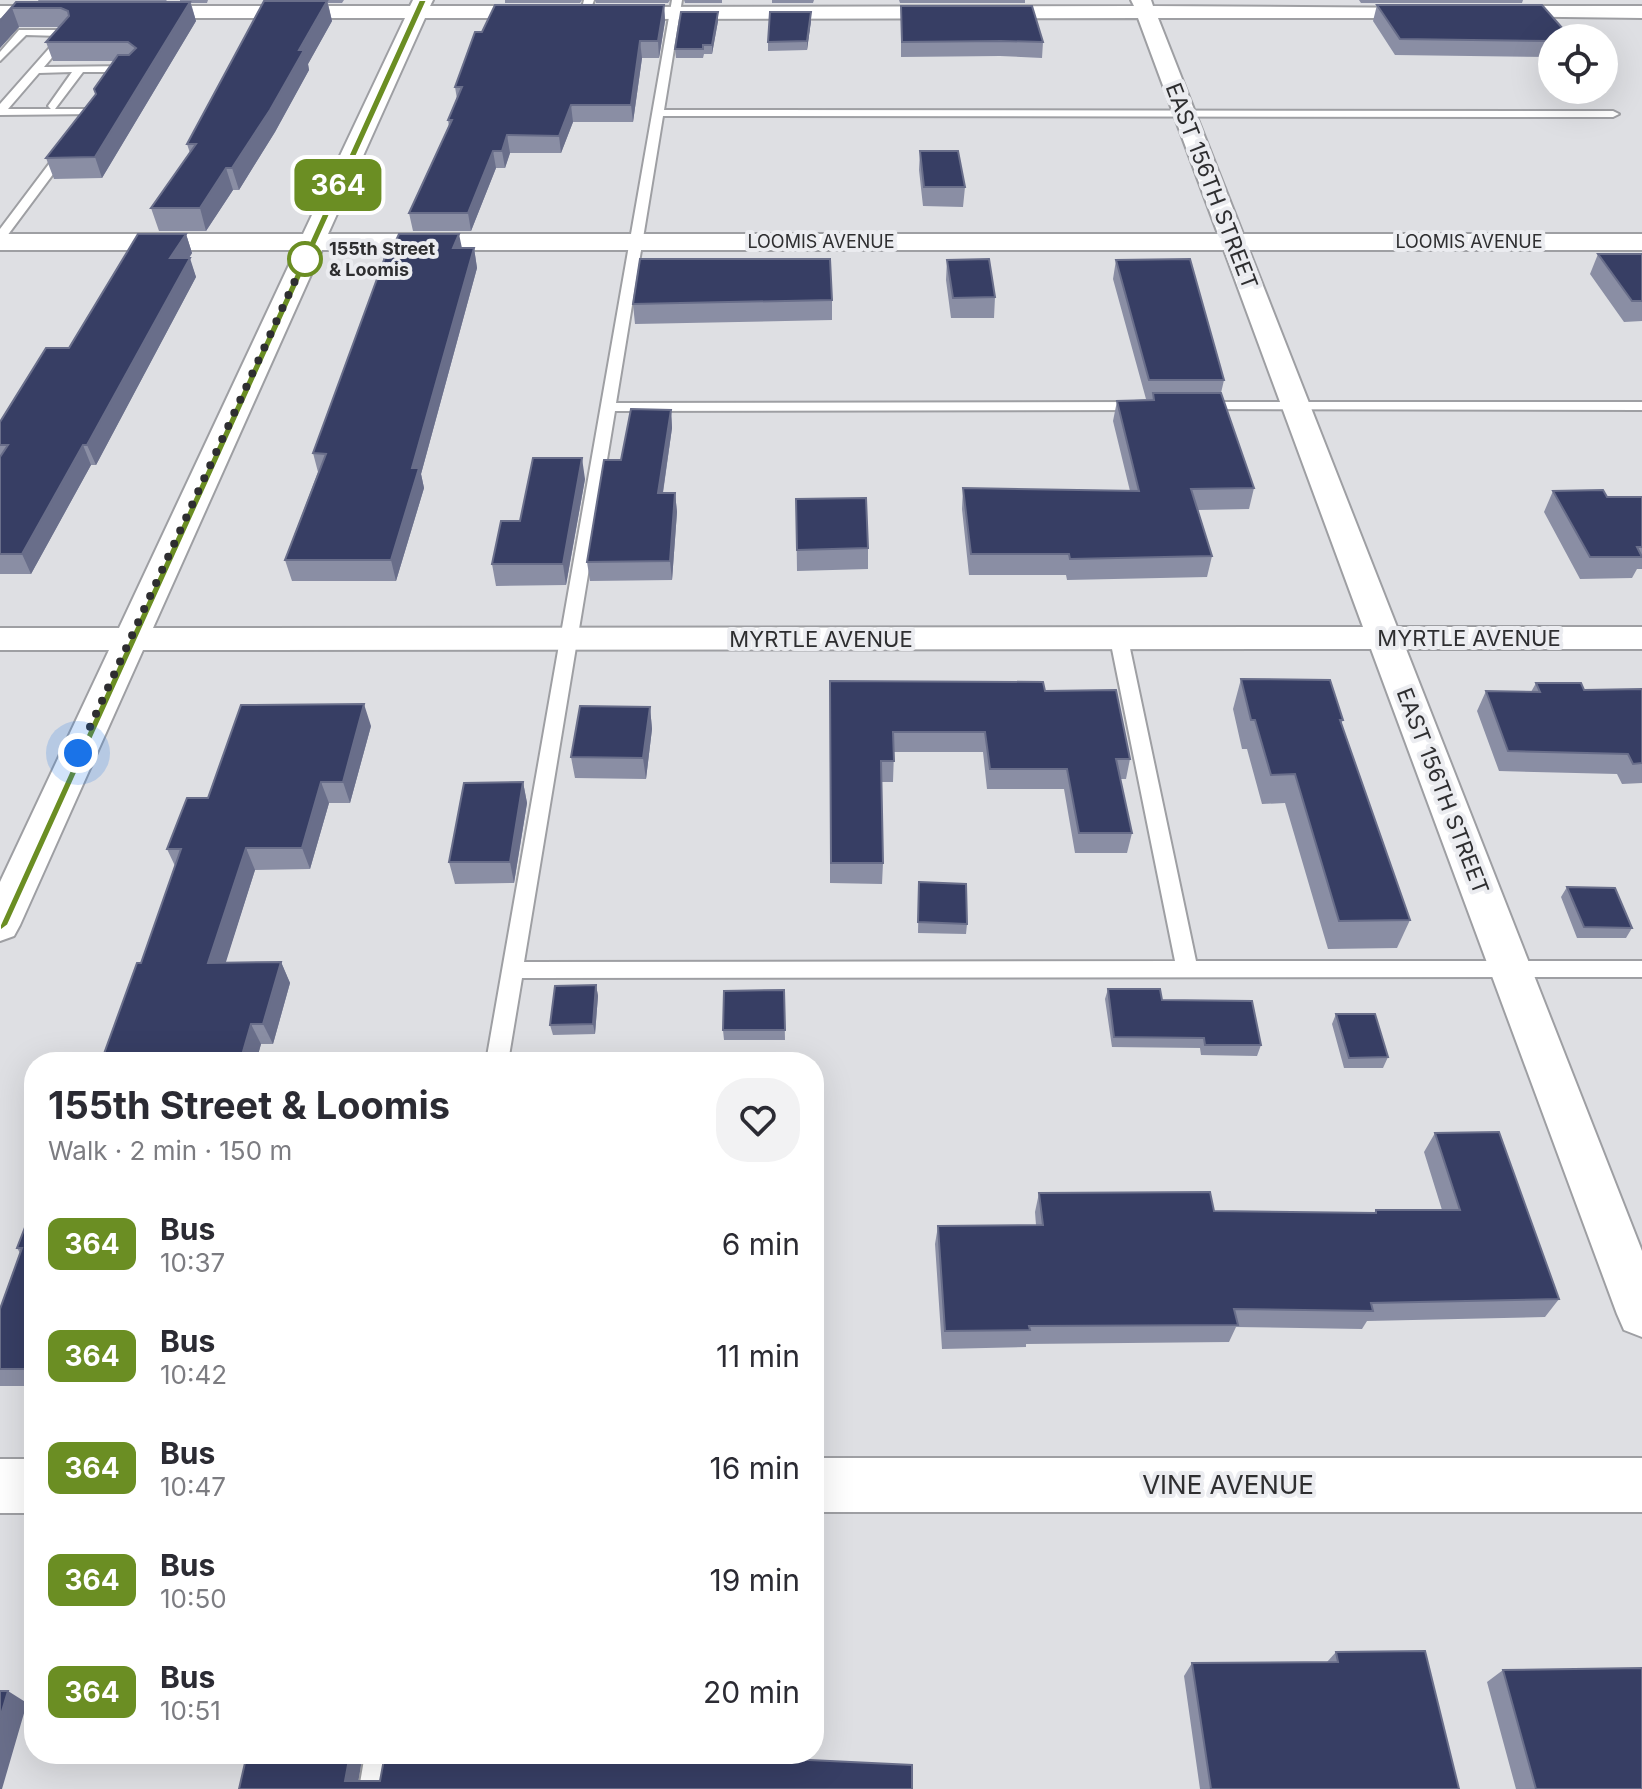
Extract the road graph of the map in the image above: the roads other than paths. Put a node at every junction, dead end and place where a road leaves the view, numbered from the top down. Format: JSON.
{"nodes":[{"id":1,"x":170,"y":6,"type":"edge"},
{"id":2,"x":420,"y":6,"type":"edge"},
{"id":3,"x":587,"y":6,"type":"edge"},
{"id":4,"x":676,"y":6,"type":"edge"},
{"id":5,"x":1143,"y":6,"type":"edge"},
{"id":6,"x":0,"y":12,"type":"edge"},
{"id":7,"x":75,"y":12,"type":"edge"},
{"id":8,"x":120,"y":12,"type":"edge"},
{"id":9,"x":1446,"y":12,"type":"edge"},
{"id":10,"x":1478,"y":12,"type":"edge"},
{"id":11,"x":1642,"y":12,"type":"edge"},
{"id":12,"x":0,"y":58,"type":"edge"},
{"id":13,"x":80,"y":69,"type":"junction"},
{"id":14,"x":134,"y":69,"type":"edge"},
{"id":15,"x":36,"y":70,"type":"junction"},
{"id":16,"x":53,"y":106,"type":"dead end"},
{"id":17,"x":0,"y":111,"type":"edge"},
{"id":18,"x":658,"y":113,"type":"junction"},
{"id":19,"x":1184,"y":114,"type":"junction"},
{"id":20,"x":1613,"y":114,"type":"dead end"},
{"id":21,"x":84,"y":124,"type":"edge"},
{"id":22,"x":75,"y":137,"type":"edge"},
{"id":23,"x":0,"y":239,"type":"edge"},
{"id":24,"x":312,"y":242,"type":"junction"},
{"id":25,"x":636,"y":242,"type":"junction"},
{"id":26,"x":1233,"y":242,"type":"junction"},
{"id":27,"x":1642,"y":242,"type":"edge"},
{"id":28,"x":1155,"y":406,"type":"edge"},
{"id":29,"x":1186,"y":406,"type":"edge"},
{"id":30,"x":1296,"y":406,"type":"junction"},
{"id":31,"x":1642,"y":406,"type":"edge"},
{"id":32,"x":607,"y":407,"type":"junction"},
{"id":33,"x":1642,"y":638,"type":"edge"},
{"id":34,"x":0,"y":639,"type":"edge"},
{"id":35,"x":131,"y":639,"type":"junction"},
{"id":36,"x":569,"y":639,"type":"junction"},
{"id":37,"x":1119,"y":639,"type":"junction"},
{"id":38,"x":1385,"y":639,"type":"junction"},
{"id":39,"x":0,"y":925,"type":"edge"},
{"id":40,"x":1511,"y":969,"type":"junction"},
{"id":41,"x":1642,"y":969,"type":"edge"},
{"id":42,"x":513,"y":970,"type":"junction"},
{"id":43,"x":1187,"y":970,"type":"junction"},
{"id":44,"x":499,"y":1052,"type":"edge"},
{"id":45,"x":1642,"y":1314,"type":"edge"},
{"id":46,"x":824,"y":1485,"type":"edge"},
{"id":47,"x":1642,"y":1485,"type":"edge"},
{"id":48,"x":0,"y":1486,"type":"edge"},
{"id":49,"x":24,"y":1486,"type":"edge"},
{"id":50,"x":378,"y":1764,"type":"edge"},
{"id":51,"x":374,"y":1789,"type":"edge"}],
"edges":[{"from":1,"to":2,"type":"street"},
{"from":1,"to":8,"type":"street"},
{"from":2,"to":3,"type":"street"},
{"from":2,"to":24,"type":"street"},
{"from":3,"to":4,"type":"street"},
{"from":4,"to":5,"type":"street"},
{"from":4,"to":18,"type":"lane"},
{"from":5,"to":9,"type":"street"},
{"from":5,"to":19,"type":"street","name":"EAST 156TH STREET"},
{"from":6,"to":7,"type":"street"},
{"from":10,"to":11,"type":"street"},
{"from":12,"to":15,"type":"lane"},
{"from":13,"to":14,"type":"lane"},
{"from":13,"to":15,"type":"lane"},
{"from":13,"to":16,"type":"lane"},
{"from":15,"to":17,"type":"lane"},
{"from":17,"to":21,"type":"lane"},
{"from":18,"to":19,"type":"lane"},
{"from":18,"to":25,"type":"lane"},
{"from":19,"to":20,"type":"lane"},
{"from":19,"to":26,"type":"street","name":"EAST 156TH STREET"},
{"from":22,"to":23,"type":"lane"},
{"from":23,"to":24,"type":"street","name":"LOOMIS AVENUE"},
{"from":24,"to":25,"type":"street","name":"LOOMIS AVENUE"},
{"from":24,"to":35,"type":"street"},
{"from":25,"to":26,"type":"street","name":"LOOMIS AVENUE"},
{"from":25,"to":32,"type":"lane"},
{"from":26,"to":27,"type":"street","name":"LOOMIS AVENUE"},
{"from":26,"to":30,"type":"street","name":"EAST 156TH STREET"},
{"from":28,"to":32,"type":"lane"},
{"from":29,"to":30,"type":"lane"},
{"from":30,"to":31,"type":"lane"},
{"from":30,"to":38,"type":"street","name":"EAST 156TH STREET"},
{"from":32,"to":36,"type":"lane"},
{"from":33,"to":38,"type":"street","name":"MYRTLE AVENUE"},
{"from":34,"to":35,"type":"street","name":"MYRTLE AVENUE"},
{"from":35,"to":36,"type":"street","name":"MYRTLE AVENUE"},
{"from":35,"to":39,"type":"street"},
{"from":36,"to":37,"type":"street","name":"MYRTLE AVENUE"},
{"from":36,"to":42,"type":"lane"},
{"from":37,"to":38,"type":"street","name":"MYRTLE AVENUE"},
{"from":37,"to":43,"type":"lane"},
{"from":38,"to":40,"type":"street","name":"EAST 156TH STREET"},
{"from":40,"to":41,"type":"lane"},
{"from":40,"to":43,"type":"lane"},
{"from":40,"to":45,"type":"street","name":"EAST 156TH STREET"},
{"from":42,"to":43,"type":"lane"},
{"from":42,"to":44,"type":"lane"},
{"from":46,"to":47,"type":"street","name":"VINE AVENUE"},
{"from":48,"to":49,"type":"street"},
{"from":50,"to":51,"type":"lane"}]}
